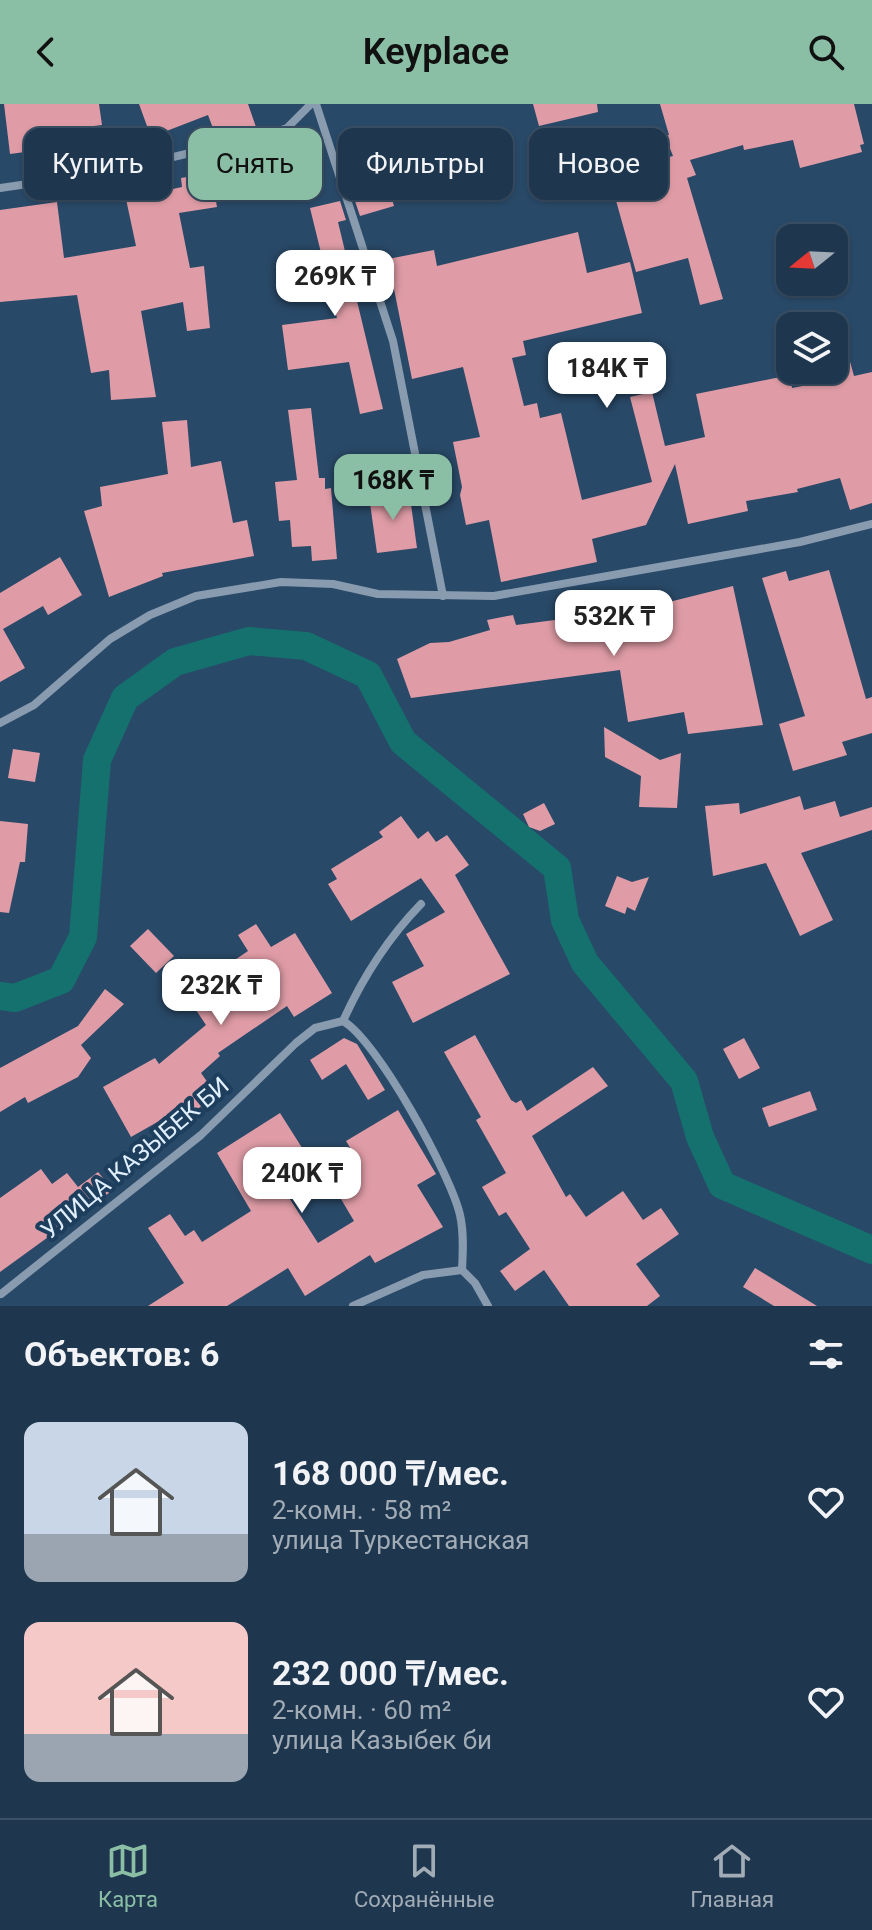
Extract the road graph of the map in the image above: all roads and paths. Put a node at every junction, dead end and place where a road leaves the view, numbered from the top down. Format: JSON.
{"nodes":[{"id":1,"x":314,"y":104,"type":"edge"},
{"id":2,"x":0,"y":188,"type":"edge"},
{"id":3,"x":872,"y":524,"type":"edge"},
{"id":4,"x":443,"y":596,"type":"junction"},
{"id":5,"x":0,"y":723,"type":"edge"},
{"id":6,"x":421,"y":904,"type":"dead end"},
{"id":7,"x":343,"y":1021,"type":"junction"},
{"id":8,"x":462,"y":1270,"type":"junction"},
{"id":9,"x":1,"y":1294,"type":"edge"},
{"id":10,"x":3,"y":1306,"type":"edge"},
{"id":11,"x":353,"y":1306,"type":"edge"},
{"id":12,"x":488,"y":1306,"type":"edge"}],
"edges":[{"from":1,"to":2,"type":"street"},
{"from":1,"to":4,"type":"street"},
{"from":3,"to":4,"type":"street"},
{"from":4,"to":5,"type":"street"},
{"from":6,"to":7,"type":"street"},
{"from":7,"to":8,"type":"street"},
{"from":7,"to":9,"type":"street","name":"УЛИЦА КАЗЫБЕК БИ"},
{"from":8,"to":11,"type":"street"},
{"from":8,"to":12,"type":"street"},
{"from":9,"to":10,"type":"street","name":"УЛИЦА КАЗЫБЕК БИ"}]}
